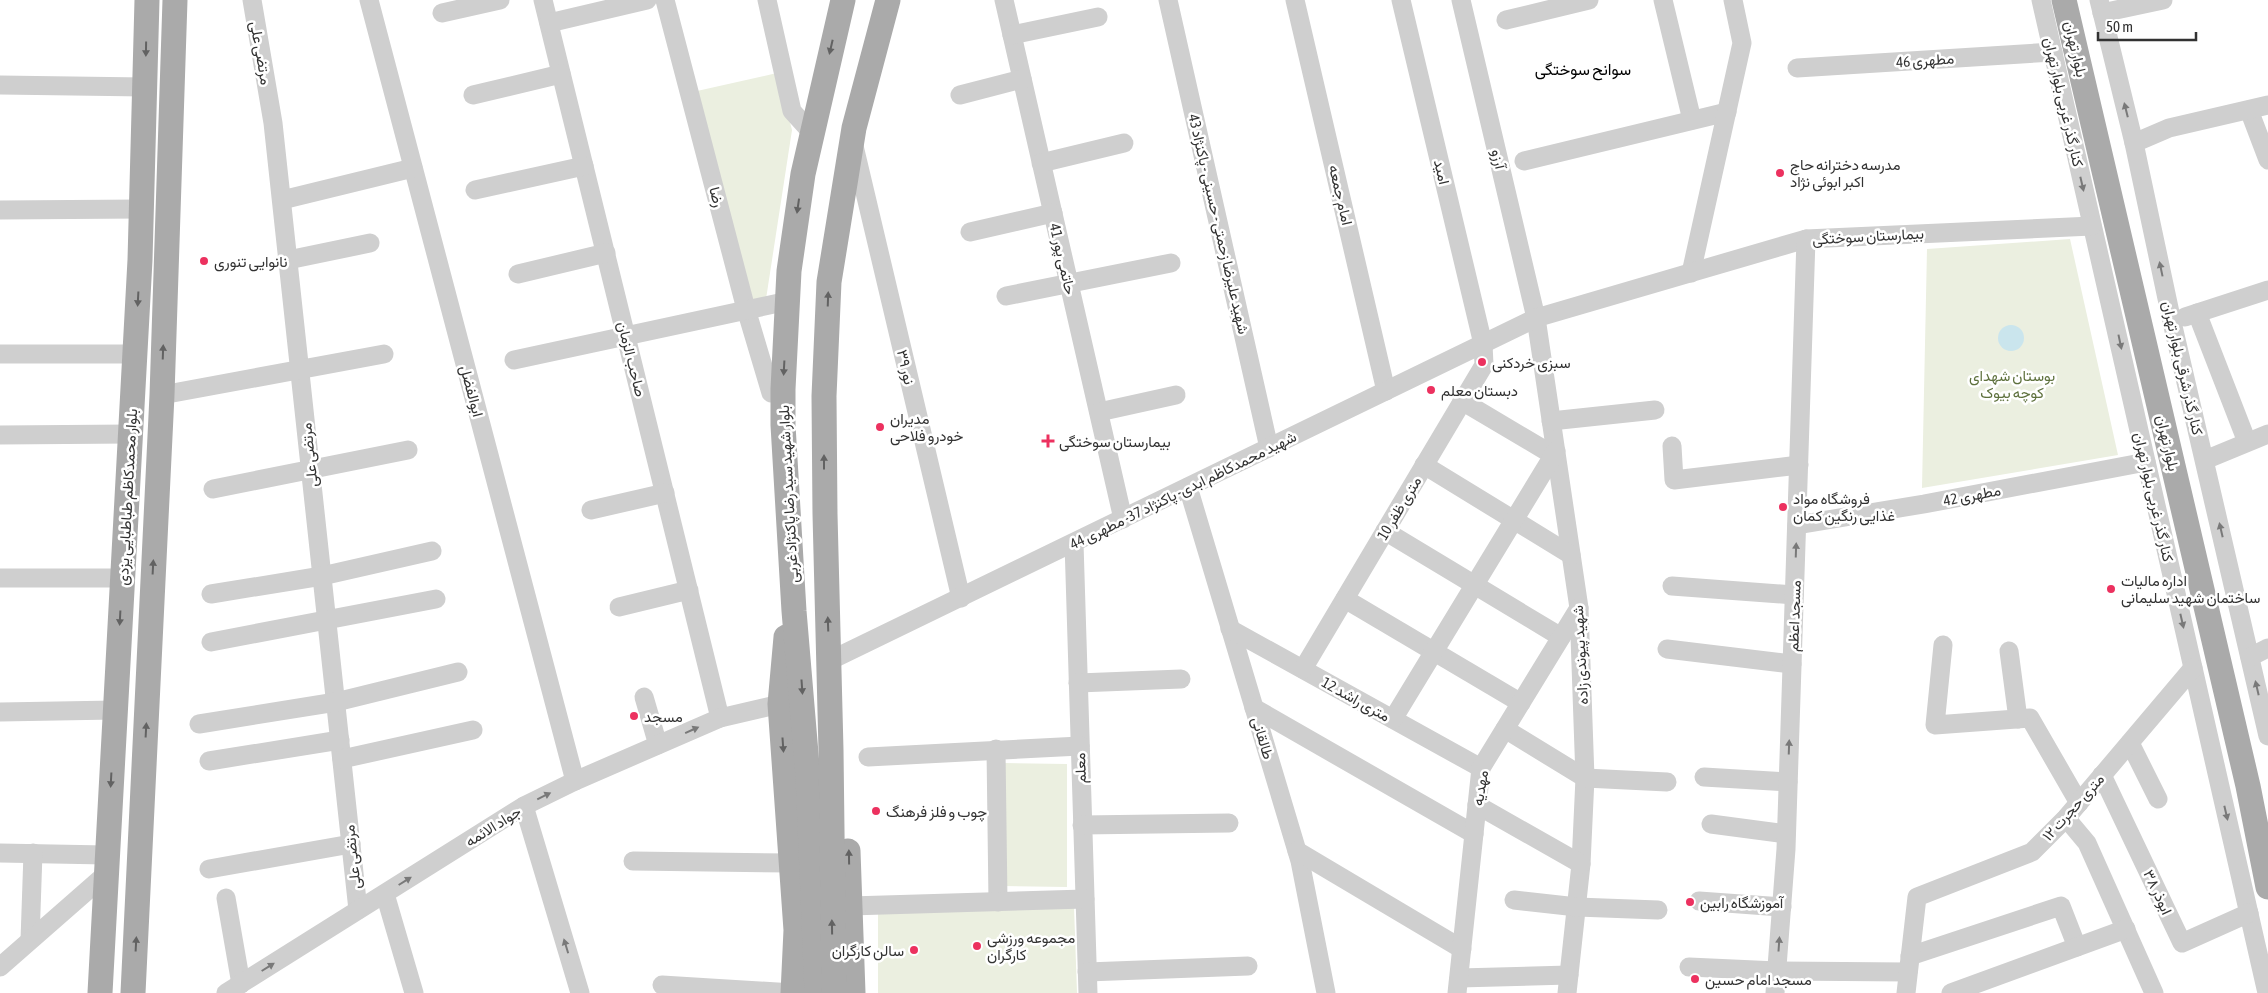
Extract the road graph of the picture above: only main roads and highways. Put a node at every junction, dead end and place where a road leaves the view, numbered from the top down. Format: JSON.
{"nodes":[{"id":1,"x":147,"y":0,"type":"edge"},
{"id":2,"x":175,"y":0,"type":"edge"},
{"id":3,"x":843,"y":0,"type":"edge"},
{"id":4,"x":888,"y":0,"type":"edge"},
{"id":5,"x":2064,"y":0,"type":"edge"},
{"id":6,"x":2078,"y":0,"type":"edge"},
{"id":7,"x":140,"y":260,"type":"junction"},
{"id":8,"x":167,"y":261,"type":"junction"},
{"id":9,"x":794,"y":611,"type":"junction"},
{"id":10,"x":829,"y":662,"type":"junction"},
{"id":11,"x":2268,"y":831,"type":"edge"},
{"id":12,"x":2268,"y":887,"type":"edge"},
{"id":13,"x":100,"y":993,"type":"edge"},
{"id":14,"x":133,"y":993,"type":"edge"},
{"id":15,"x":793,"y":993,"type":"edge"},
{"id":16,"x":817,"y":993,"type":"edge"},
{"id":17,"x":834,"y":993,"type":"edge"},
{"id":18,"x":853,"y":993,"type":"edge"}],
"edges":[{"from":1,"to":7,"type":"main road","name":"بلوار محمدکاظم طباطبایی یزدی","one_way":true},
{"from":2,"to":8,"type":"main road","name":"بلوار محمدکاظم طباطبایی یزدی"},
{"from":3,"to":9,"type":"main road","name":"بلوار شهید سید رضا پاکنژاد غربی","one_way":true},
{"from":10,"to":4,"type":"main road","one_way":true},
{"from":5,"to":12,"type":"main road","name":"بلوار تهران"},
{"from":6,"to":11,"type":"main road","name":"بلوار تهران"},
{"from":7,"to":8,"type":"main road"},
{"from":7,"to":13,"type":"main road","name":"بلوار محمدکاظم طباطبایی یزدی","one_way":true},
{"from":14,"to":8,"type":"main road","name":"بلوار محمدکاظم طباطبایی یزدی","one_way":true},
{"from":9,"to":15,"type":"main road","one_way":true},
{"from":9,"to":16,"type":"main road","name":"بلوار شهید سید رضا پاکنژاد غربی","one_way":true},
{"from":17,"to":10,"type":"main road","one_way":true},
{"from":18,"to":10,"type":"main road","one_way":true}]}
